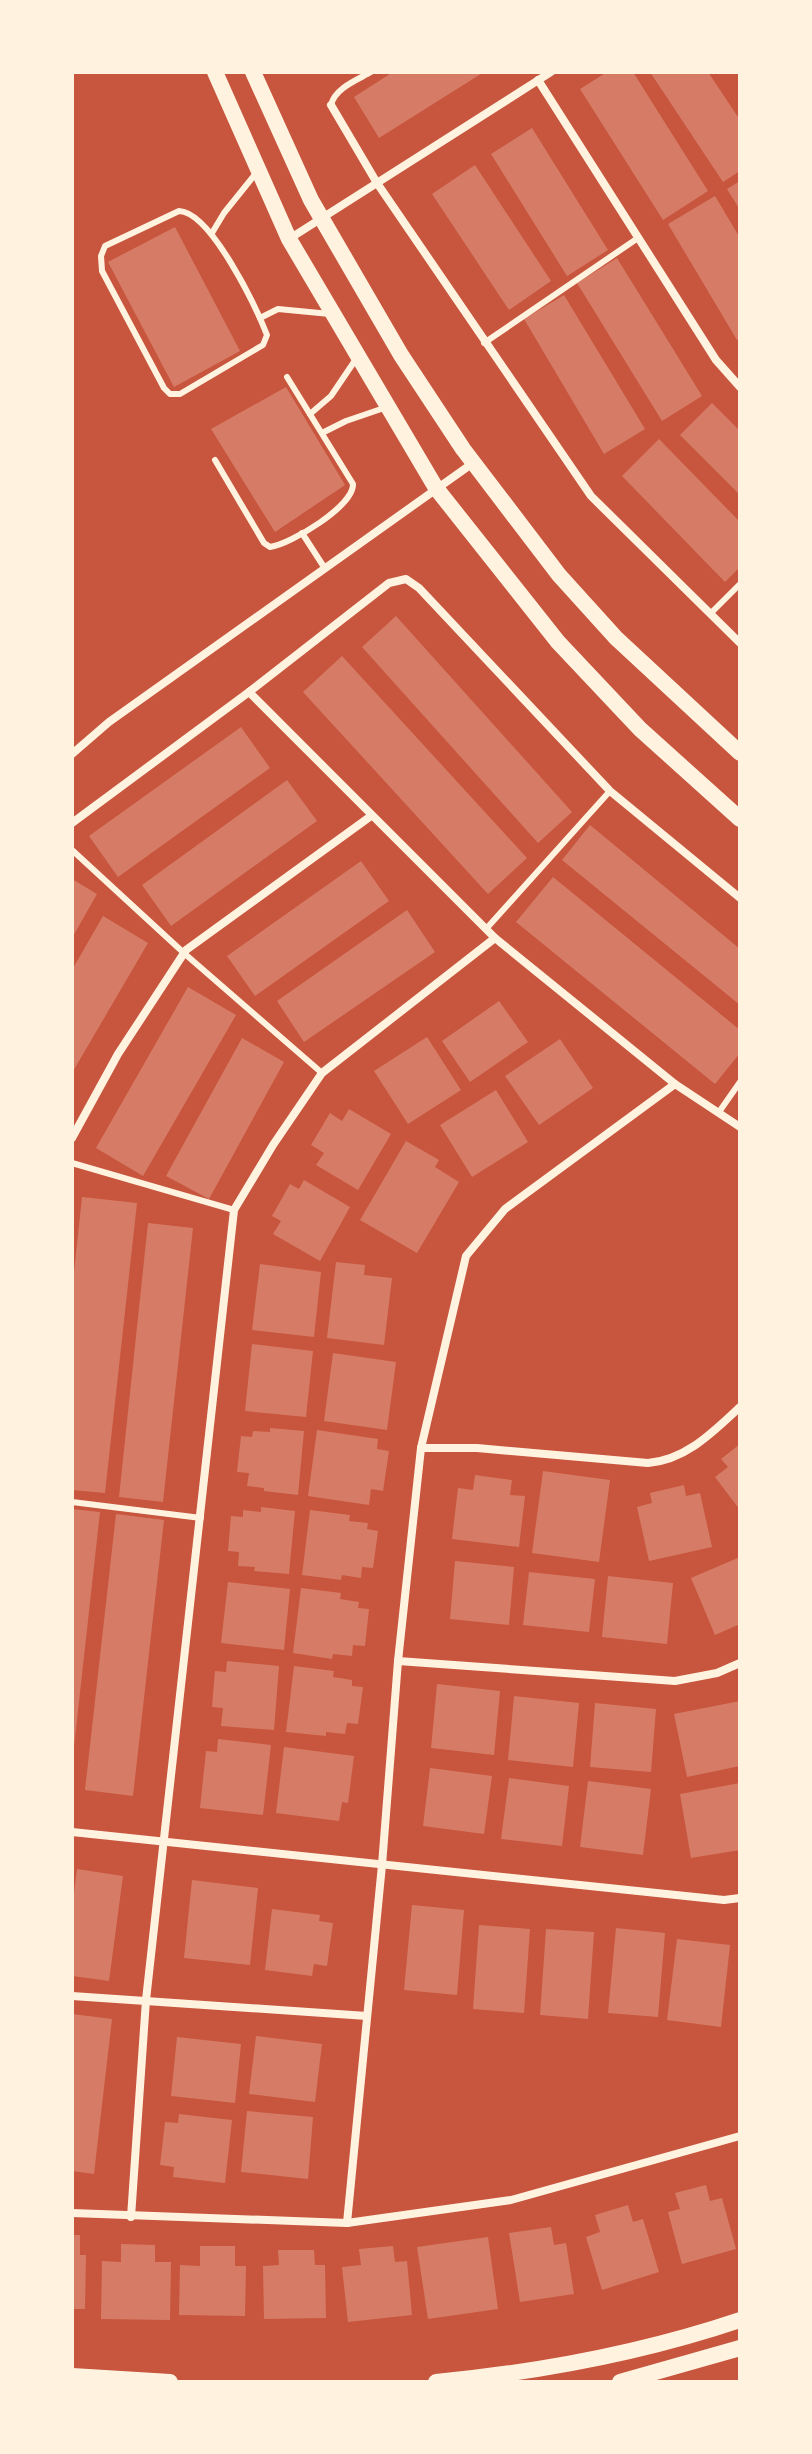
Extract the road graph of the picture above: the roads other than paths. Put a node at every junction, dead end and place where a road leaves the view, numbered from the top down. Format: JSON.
{"nodes":[{"id":1,"x":215,"y":72,"type":"edge"},
{"id":2,"x":253,"y":72,"type":"edge"},
{"id":3,"x":371,"y":72,"type":"edge"},
{"id":4,"x":551,"y":72,"type":"edge"},
{"id":5,"x":535,"y":76,"type":"edge"},
{"id":6,"x":331,"y":105,"type":"joint"},
{"id":7,"x":258,"y":169,"type":"junction"},
{"id":8,"x":377,"y":183,"type":"junction"},
{"id":9,"x":322,"y":219,"type":"junction"},
{"id":10,"x":212,"y":233,"type":"junction"},
{"id":11,"x":638,"y":238,"type":"junction"},
{"id":12,"x":289,"y":239,"type":"junction"},
{"id":13,"x":334,"y":314,"type":"junction"},
{"id":14,"x":260,"y":318,"type":"junction"},
{"id":15,"x":484,"y":343,"type":"junction"},
{"id":16,"x":358,"y":356,"type":"junction"},
{"id":17,"x":287,"y":377,"type":"dead end"},
{"id":18,"x":738,"y":381,"type":"edge"},
{"id":19,"x":387,"y":407,"type":"junction"},
{"id":20,"x":310,"y":414,"type":"junction"},
{"id":21,"x":322,"y":433,"type":"junction"},
{"id":22,"x":215,"y":460,"type":"dead end"},
{"id":23,"x":473,"y":463,"type":"junction"},
{"id":24,"x":436,"y":488,"type":"junction"},
{"id":25,"x":302,"y":533,"type":"junction"},
{"id":26,"x":324,"y":567,"type":"junction"},
{"id":27,"x":740,"y":584,"type":"edge"},
{"id":28,"x":710,"y":614,"type":"junction"},
{"id":29,"x":740,"y":643,"type":"edge"},
{"id":30,"x":249,"y":692,"type":"junction"},
{"id":31,"x":740,"y":753,"type":"edge"},
{"id":32,"x":72,"y":754,"type":"edge"},
{"id":33,"x":610,"y":791,"type":"junction"},
{"id":34,"x":371,"y":816,"type":"junction"},
{"id":35,"x":740,"y":819,"type":"edge"},
{"id":36,"x":72,"y":823,"type":"edge"},
{"id":37,"x":72,"y":850,"type":"edge"},
{"id":38,"x":740,"y":898,"type":"edge"},
{"id":39,"x":486,"y":929,"type":"junction"},
{"id":40,"x":495,"y":938,"type":"junction"},
{"id":41,"x":185,"y":954,"type":"junction"},
{"id":42,"x":322,"y":1073,"type":"junction"},
{"id":43,"x":740,"y":1082,"type":"edge"},
{"id":44,"x":675,"y":1084,"type":"junction"},
{"id":45,"x":719,"y":1112,"type":"junction"},
{"id":46,"x":740,"y":1127,"type":"edge"},
{"id":47,"x":72,"y":1138,"type":"edge"},
{"id":48,"x":72,"y":1163,"type":"edge"},
{"id":49,"x":234,"y":1210,"type":"junction"},
{"id":50,"x":740,"y":1407,"type":"edge"},
{"id":51,"x":421,"y":1448,"type":"junction"},
{"id":52,"x":72,"y":1502,"type":"edge"},
{"id":53,"x":201,"y":1518,"type":"junction"},
{"id":54,"x":398,"y":1661,"type":"junction"},
{"id":55,"x":740,"y":1663,"type":"edge"},
{"id":56,"x":72,"y":1832,"type":"edge"},
{"id":57,"x":166,"y":1841,"type":"junction"},
{"id":58,"x":382,"y":1865,"type":"junction"},
{"id":59,"x":740,"y":1898,"type":"edge"},
{"id":60,"x":72,"y":1996,"type":"edge"},
{"id":61,"x":146,"y":2000,"type":"junction"},
{"id":62,"x":367,"y":2016,"type":"junction"},
{"id":63,"x":740,"y":2136,"type":"edge"},
{"id":64,"x":72,"y":2213,"type":"edge"},
{"id":65,"x":131,"y":2217,"type":"junction"},
{"id":66,"x":347,"y":2223,"type":"junction"},
{"id":67,"x":740,"y":2320,"type":"edge"},
{"id":68,"x":740,"y":2348,"type":"edge"},
{"id":69,"x":72,"y":2376,"type":"edge"},
{"id":70,"x":170,"y":2382,"type":"edge"},
{"id":71,"x":436,"y":2382,"type":"edge"},
{"id":72,"x":620,"y":2382,"type":"edge"}],
"edges":[{"from":1,"to":7,"type":"main road"},
{"from":2,"to":9,"type":"main road"},
{"from":3,"to":6,"type":"lane"},
{"from":4,"to":5,"type":"street"},
{"from":5,"to":8,"type":"street"},
{"from":5,"to":11,"type":"street"},
{"from":6,"to":8,"type":"street"},
{"from":7,"to":10,"type":"lane"},
{"from":7,"to":12,"type":"main road"},
{"from":8,"to":9,"type":"street"},
{"from":8,"to":15,"type":"street"},
{"from":9,"to":12,"type":"street"},
{"from":9,"to":23,"type":"main road"},
{"from":10,"to":14,"type":"lane"},
{"from":10,"to":14,"type":"lane"},
{"from":11,"to":15,"type":"lane"},
{"from":11,"to":18,"type":"street"},
{"from":12,"to":13,"type":"main road"},
{"from":13,"to":14,"type":"lane"},
{"from":13,"to":16,"type":"main road"},
{"from":15,"to":28,"type":"street"},
{"from":16,"to":19,"type":"main road"},
{"from":16,"to":20,"type":"lane"},
{"from":17,"to":20,"type":"lane"},
{"from":19,"to":21,"type":"lane"},
{"from":19,"to":24,"type":"main road"},
{"from":20,"to":21,"type":"lane"},
{"from":21,"to":25,"type":"lane"},
{"from":22,"to":25,"type":"lane"},
{"from":23,"to":24,"type":"street"},
{"from":23,"to":31,"type":"main road"},
{"from":24,"to":26,"type":"street"},
{"from":24,"to":35,"type":"main road"},
{"from":25,"to":26,"type":"lane"},
{"from":26,"to":32,"type":"street"},
{"from":27,"to":28,"type":"lane"},
{"from":28,"to":29,"type":"street"},
{"from":30,"to":33,"type":"street"},
{"from":30,"to":34,"type":"street"},
{"from":30,"to":36,"type":"street"},
{"from":33,"to":38,"type":"street"},
{"from":33,"to":39,"type":"lane"},
{"from":34,"to":39,"type":"street"},
{"from":34,"to":41,"type":"street"},
{"from":37,"to":41,"type":"lane"},
{"from":39,"to":40,"type":"street"},
{"from":40,"to":42,"type":"street"},
{"from":40,"to":44,"type":"street"},
{"from":41,"to":42,"type":"lane"},
{"from":41,"to":47,"type":"street"},
{"from":42,"to":49,"type":"street"},
{"from":43,"to":45,"type":"lane"},
{"from":44,"to":45,"type":"street"},
{"from":44,"to":51,"type":"street"},
{"from":45,"to":46,"type":"street"},
{"from":48,"to":49,"type":"lane"},
{"from":49,"to":53,"type":"street"},
{"from":50,"to":51,"type":"street"},
{"from":51,"to":54,"type":"street"},
{"from":52,"to":53,"type":"lane"},
{"from":53,"to":57,"type":"street"},
{"from":54,"to":55,"type":"street"},
{"from":54,"to":58,"type":"street"},
{"from":56,"to":57,"type":"street"},
{"from":57,"to":58,"type":"street"},
{"from":57,"to":61,"type":"street"},
{"from":58,"to":59,"type":"street"},
{"from":58,"to":62,"type":"street"},
{"from":60,"to":61,"type":"street"},
{"from":61,"to":62,"type":"street"},
{"from":61,"to":65,"type":"street"},
{"from":62,"to":66,"type":"street"},
{"from":63,"to":66,"type":"street"},
{"from":64,"to":65,"type":"street"},
{"from":65,"to":66,"type":"street"},
{"from":67,"to":71,"type":"main road"},
{"from":68,"to":72,"type":"main road"},
{"from":69,"to":70,"type":"main road"}]}
